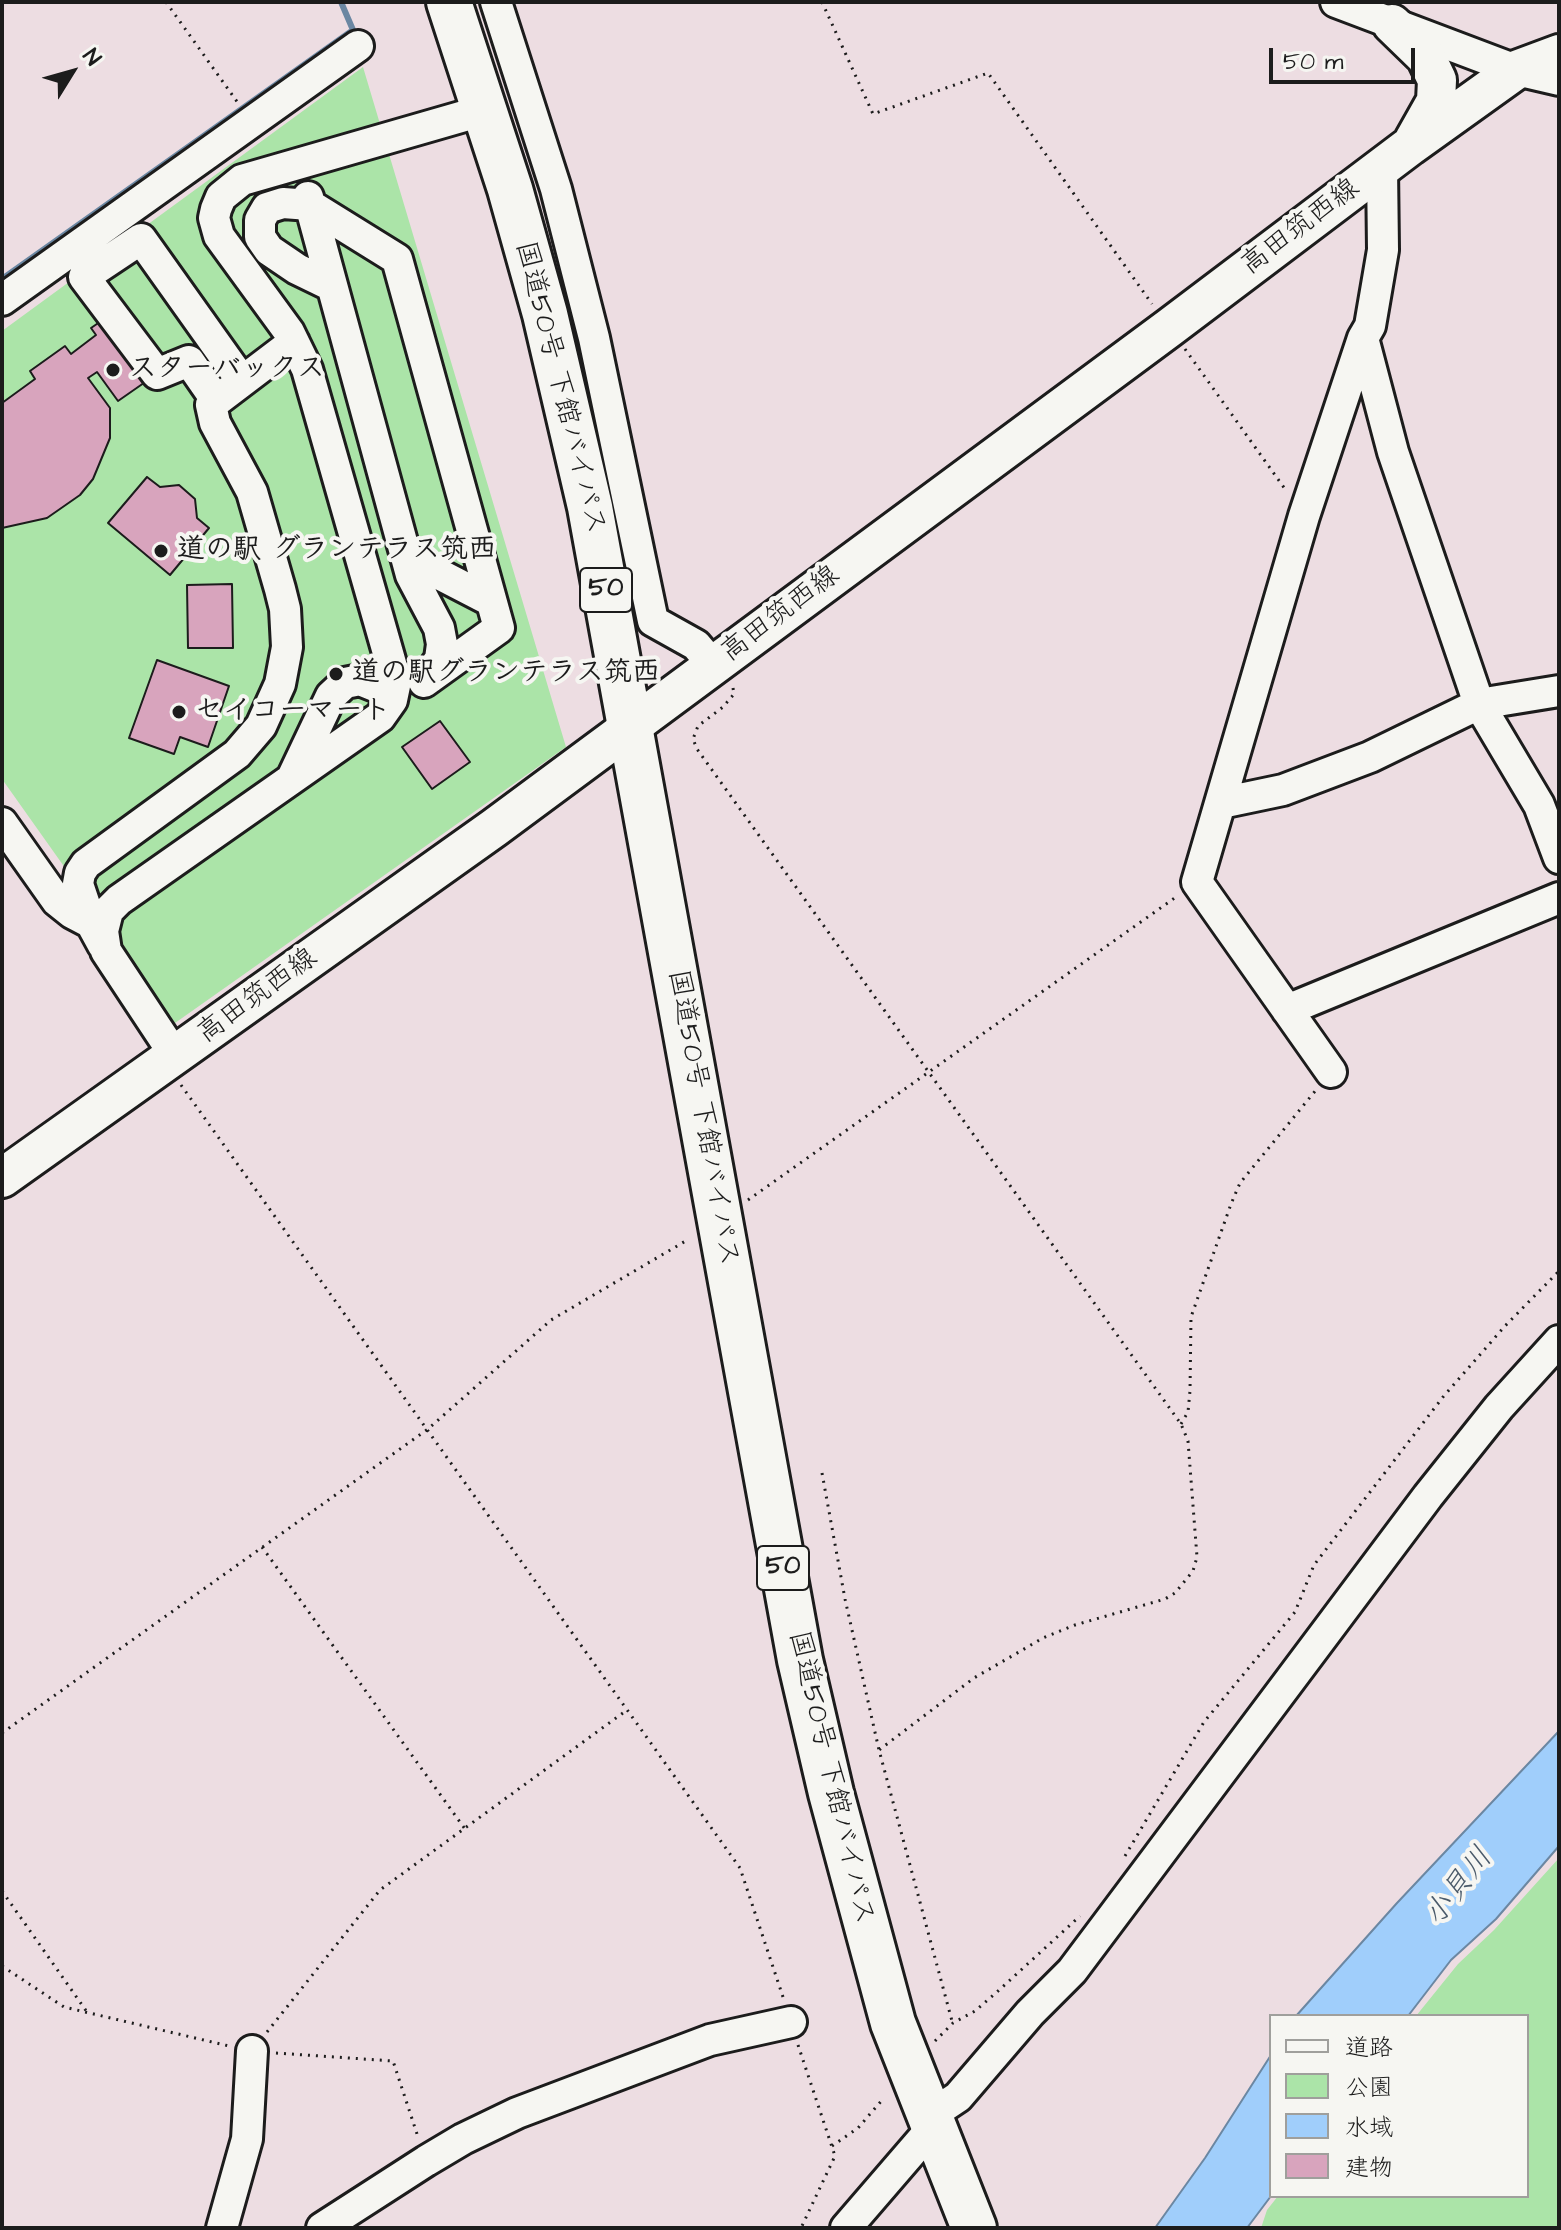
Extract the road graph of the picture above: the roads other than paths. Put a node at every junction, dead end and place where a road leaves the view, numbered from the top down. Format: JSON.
{"nodes":[{"id":1,"x":449,"y":2,"type":"edge"},
{"id":2,"x":496,"y":2,"type":"edge"},
{"id":3,"x":1336,"y":2,"type":"edge"},
{"id":4,"x":1392,"y":24,"type":"junction"},
{"id":5,"x":358,"y":46,"type":"dead end"},
{"id":6,"x":1559,"y":54,"type":"edge"},
{"id":7,"x":1516,"y":70,"type":"junction"},
{"id":8,"x":1559,"y":80,"type":"edge"},
{"id":9,"x":485,"y":110,"type":"junction"},
{"id":10,"x":1396,"y":156,"type":"junction"},
{"id":11,"x":298,"y":164,"type":"junction"},
{"id":12,"x":310,"y":205,"type":"junction"},
{"id":13,"x":332,"y":286,"type":"junction"},
{"id":14,"x":2,"y":300,"type":"edge"},
{"id":15,"x":1363,"y":338,"type":"junction"},
{"id":16,"x":294,"y":342,"type":"junction"},
{"id":17,"x":242,"y":381,"type":"junction"},
{"id":18,"x":216,"y":400,"type":"junction"},
{"id":19,"x":406,"y":557,"type":"junction"},
{"id":20,"x":491,"y":601,"type":"junction"},
{"id":21,"x":716,"y":662,"type":"junction"},
{"id":22,"x":424,"y":682,"type":"junction"},
{"id":23,"x":1559,"y":691,"type":"edge"},
{"id":24,"x":1479,"y":704,"type":"junction"},
{"id":25,"x":386,"y":708,"type":"junction"},
{"id":26,"x":631,"y":725,"type":"junction"},
{"id":27,"x":208,"y":776,"type":"junction"},
{"id":28,"x":292,"y":779,"type":"junction"},
{"id":29,"x":1221,"y":803,"type":"junction"},
{"id":30,"x":236,"y":818,"type":"junction"},
{"id":31,"x":2,"y":823,"type":"edge"},
{"id":32,"x":1559,"y":858,"type":"edge"},
{"id":33,"x":1559,"y":898,"type":"edge"},
{"id":34,"x":91,"y":923,"type":"junction"},
{"id":35,"x":106,"y":951,"type":"junction"},
{"id":36,"x":1287,"y":1010,"type":"junction"},
{"id":37,"x":171,"y":1060,"type":"junction"},
{"id":38,"x":1331,"y":1072,"type":"road end"},
{"id":39,"x":2,"y":1178,"type":"edge"},
{"id":40,"x":1559,"y":1341,"type":"edge"},
{"id":41,"x":791,"y":2022,"type":"road end"},
{"id":42,"x":252,"y":2051,"type":"road end"},
{"id":43,"x":933,"y":2128,"type":"junction"},
{"id":44,"x":222,"y":2228,"type":"edge"},
{"id":45,"x":322,"y":2228,"type":"edge"},
{"id":46,"x":846,"y":2228,"type":"edge"},
{"id":47,"x":974,"y":2228,"type":"edge"}],
"edges":[{"from":1,"to":9,"type":"highway","name":"国道50号 下館バイパス","number":"50"},
{"from":2,"to":21,"type":"street"},
{"from":3,"to":4,"type":"street"},
{"from":4,"to":7,"type":"street"},
{"from":4,"to":10,"type":"main road"},
{"from":5,"to":14,"type":"street"},
{"from":6,"to":7,"type":"main road","name":"高田筑西線"},
{"from":7,"to":8,"type":"street"},
{"from":7,"to":10,"type":"main road","name":"高田筑西線"},
{"from":9,"to":11,"type":"street"},
{"from":9,"to":26,"type":"highway","name":"国道50号 下館バイパス","number":"50"},
{"from":10,"to":15,"type":"street"},
{"from":10,"to":21,"type":"main road","name":"高田筑西線"},
{"from":11,"to":12,"type":"street"},
{"from":11,"to":16,"type":"street"},
{"from":12,"to":13,"type":"street"},
{"from":12,"to":13,"type":"street"},
{"from":12,"to":20,"type":"street"},
{"from":13,"to":19,"type":"street"},
{"from":15,"to":24,"type":"street"},
{"from":15,"to":29,"type":"street"},
{"from":16,"to":17,"type":"street"},
{"from":16,"to":25,"type":"street"},
{"from":17,"to":18,"type":"street"},
{"from":17,"to":18,"type":"street"},
{"from":18,"to":27,"type":"street"},
{"from":19,"to":20,"type":"street"},
{"from":19,"to":22,"type":"street"},
{"from":20,"to":22,"type":"street"},
{"from":21,"to":26,"type":"main road","name":"高田筑西線"},
{"from":22,"to":25,"type":"street"},
{"from":23,"to":24,"type":"street"},
{"from":24,"to":29,"type":"street"},
{"from":24,"to":32,"type":"street"},
{"from":25,"to":28,"type":"street"},
{"from":25,"to":28,"type":"street"},
{"from":26,"to":37,"type":"main road","name":"高田筑西線"},
{"from":26,"to":43,"type":"highway","name":"国道50号 下館バイパス","number":"50"},
{"from":27,"to":30,"type":"street"},
{"from":27,"to":34,"type":"street"},
{"from":28,"to":30,"type":"street"},
{"from":29,"to":36,"type":"street"},
{"from":30,"to":35,"type":"street"},
{"from":31,"to":34,"type":"street"},
{"from":33,"to":36,"type":"street"},
{"from":34,"to":35,"type":"street"},
{"from":35,"to":37,"type":"street"},
{"from":36,"to":38,"type":"street"},
{"from":37,"to":39,"type":"main road","name":"高田筑西線"},
{"from":40,"to":43,"type":"street"},
{"from":41,"to":45,"type":"street"},
{"from":42,"to":44,"type":"street"},
{"from":43,"to":46,"type":"street"},
{"from":43,"to":47,"type":"highway","name":"国道50号 下館バイパス","number":"50"}]}
